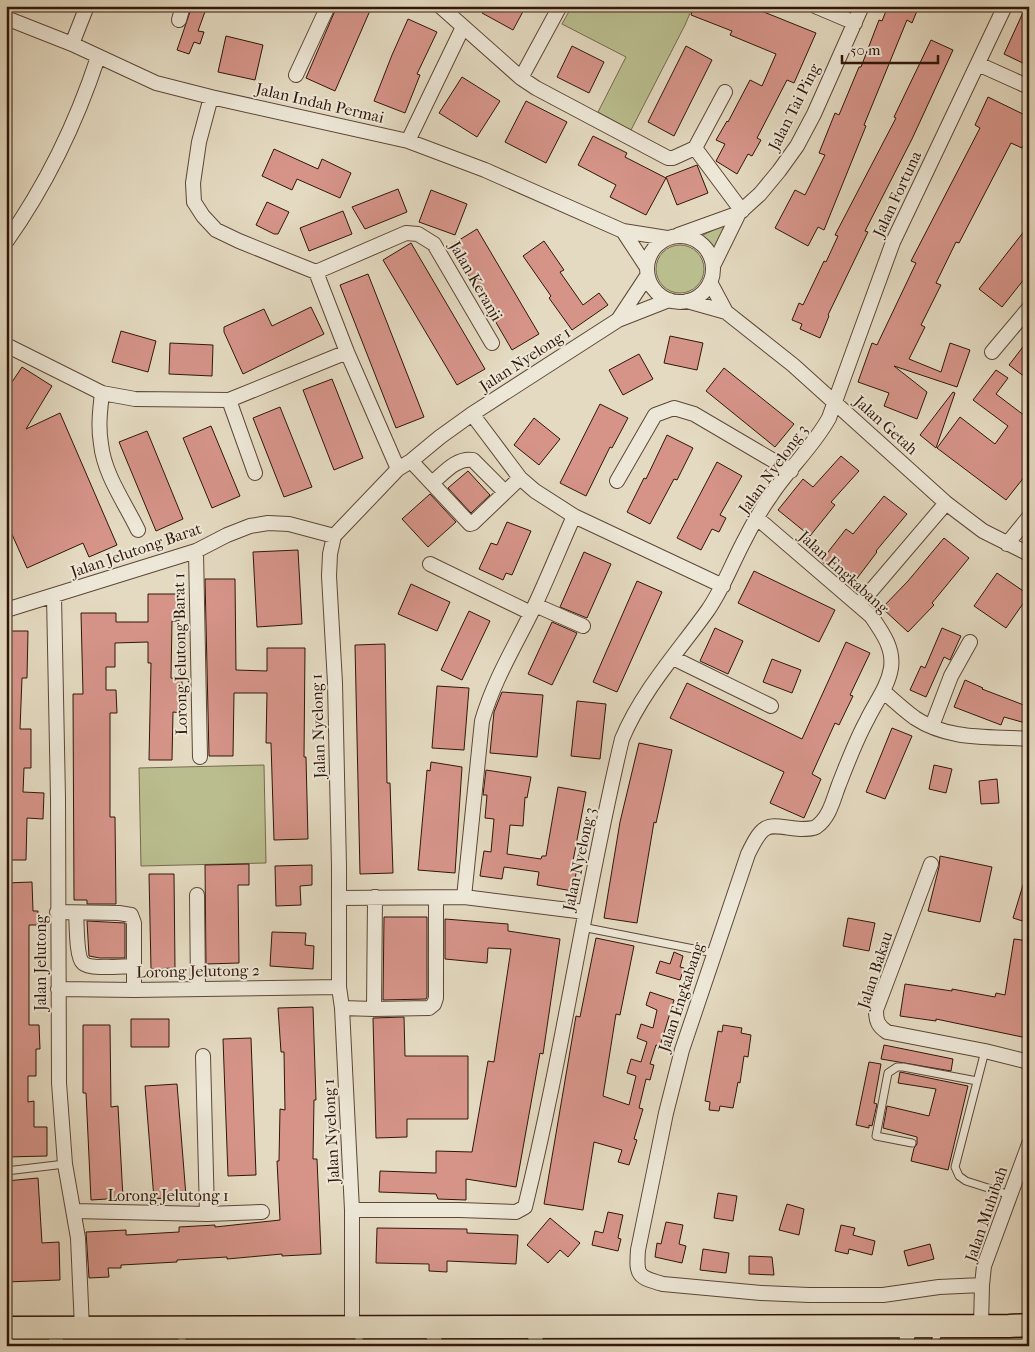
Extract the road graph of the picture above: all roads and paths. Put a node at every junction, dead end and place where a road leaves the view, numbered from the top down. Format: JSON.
{"nodes":[{"id":1,"x":87,"y":6,"type":"edge"},
{"id":2,"x":328,"y":6,"type":"edge"},
{"id":3,"x":440,"y":6,"type":"edge"},
{"id":4,"x":560,"y":6,"type":"edge"},
{"id":5,"x":815,"y":6,"type":"edge"},
{"id":6,"x":862,"y":6,"type":"edge"},
{"id":7,"x":1005,"y":6,"type":"edge"},
{"id":8,"x":6,"y":18,"type":"edge"},
{"id":9,"x":854,"y":23,"type":"junction"},
{"id":10,"x":463,"y":27,"type":"junction"},
{"id":11,"x":72,"y":44,"type":"junction"},
{"id":12,"x":98,"y":57,"type":"junction"},
{"id":13,"x":978,"y":64,"type":"junction"},
{"id":14,"x":296,"y":75,"type":"dead end"},
{"id":15,"x":521,"y":78,"type":"junction"},
{"id":16,"x":1029,"y":87,"type":"edge"},
{"id":17,"x":725,"y":92,"type":"dead end"},
{"id":18,"x":211,"y":97,"type":"junction"},
{"id":19,"x":408,"y":141,"type":"junction"},
{"id":20,"x":695,"y":148,"type":"junction"},
{"id":21,"x":740,"y":212,"type":"junction"},
{"id":22,"x":623,"y":231,"type":"junction"},
{"id":23,"x":670,"y":237,"type":"junction"},
{"id":24,"x":6,"y":242,"type":"edge"},
{"id":25,"x":713,"y":266,"type":"junction"},
{"id":26,"x":647,"y":271,"type":"junction"},
{"id":27,"x":316,"y":272,"type":"junction"},
{"id":28,"x":710,"y":282,"type":"junction"},
{"id":29,"x":669,"y":300,"type":"junction"},
{"id":30,"x":687,"y":301,"type":"junction"},
{"id":31,"x":1029,"y":308,"type":"edge"},
{"id":32,"x":726,"y":312,"type":"junction"},
{"id":33,"x":618,"y":320,"type":"junction"},
{"id":34,"x":492,"y":343,"type":"dead end"},
{"id":35,"x":7,"y":346,"type":"edge"},
{"id":36,"x":347,"y":352,"type":"junction"},
{"id":37,"x":992,"y":352,"type":"dead end"},
{"id":38,"x":102,"y":393,"type":"junction"},
{"id":39,"x":229,"y":400,"type":"junction"},
{"id":40,"x":834,"y":402,"type":"junction"},
{"id":41,"x":472,"y":414,"type":"junction"},
{"id":42,"x":411,"y":461,"type":"junction"},
{"id":43,"x":398,"y":470,"type":"junction"},
{"id":44,"x":791,"y":471,"type":"junction"},
{"id":45,"x":255,"y":473,"type":"dead end"},
{"id":46,"x":520,"y":478,"type":"junction"},
{"id":47,"x":617,"y":482,"type":"dead end"},
{"id":48,"x":432,"y":483,"type":"junction"},
{"id":49,"x":504,"y":492,"type":"junction"},
{"id":50,"x":946,"y":503,"type":"junction"},
{"id":51,"x":574,"y":516,"type":"junction"},
{"id":52,"x":1029,"y":517,"type":"edge"},
{"id":53,"x":757,"y":518,"type":"junction"},
{"id":54,"x":138,"y":530,"type":"dead end"},
{"id":55,"x":334,"y":536,"type":"junction"},
{"id":56,"x":1008,"y":544,"type":"junction"},
{"id":57,"x":196,"y":551,"type":"junction"},
{"id":58,"x":1029,"y":554,"type":"edge"},
{"id":59,"x":430,"y":564,"type":"dead end"},
{"id":60,"x":723,"y":586,"type":"junction"},
{"id":61,"x":54,"y":596,"type":"junction"},
{"id":62,"x":859,"y":605,"type":"junction"},
{"id":63,"x":533,"y":609,"type":"junction"},
{"id":64,"x":6,"y":610,"type":"edge"},
{"id":65,"x":583,"y":626,"type":"dead end"},
{"id":66,"x":970,"y":642,"type":"dead end"},
{"id":67,"x":673,"y":658,"type":"junction"},
{"id":68,"x":882,"y":691,"type":"junction"},
{"id":69,"x":771,"y":706,"type":"dead end"},
{"id":70,"x":932,"y":726,"type":"junction"},
{"id":71,"x":1029,"y":739,"type":"edge"},
{"id":72,"x":200,"y":756,"type":"dead end"},
{"id":73,"x":931,"y":864,"type":"dead end"},
{"id":74,"x":197,"y":895,"type":"dead end"},
{"id":75,"x":375,"y":897,"type":"junction"},
{"id":76,"x":464,"y":897,"type":"junction"},
{"id":77,"x":339,"y":898,"type":"junction"},
{"id":78,"x":436,"y":898,"type":"junction"},
{"id":79,"x":58,"y":912,"type":"junction"},
{"id":80,"x":585,"y":912,"type":"junction"},
{"id":81,"x":76,"y":913,"type":"junction"},
{"id":82,"x":582,"y":927,"type":"junction"},
{"id":83,"x":714,"y":953,"type":"junction"},
{"id":84,"x":134,"y":966,"type":"junction"},
{"id":85,"x":339,"y":987,"type":"junction"},
{"id":86,"x":198,"y":988,"type":"junction"},
{"id":87,"x":58,"y":989,"type":"junction"},
{"id":88,"x":134,"y":990,"type":"junction"},
{"id":89,"x":342,"y":1008,"type":"junction"},
{"id":90,"x":374,"y":1009,"type":"junction"},
{"id":91,"x":985,"y":1051,"type":"junction"},
{"id":92,"x":203,"y":1056,"type":"dead end"},
{"id":93,"x":1029,"y":1062,"type":"edge"},
{"id":94,"x":977,"y":1081,"type":"junction"},
{"id":95,"x":912,"y":1142,"type":"dead end"},
{"id":96,"x":1029,"y":1144,"type":"edge"},
{"id":97,"x":65,"y":1164,"type":"junction"},
{"id":98,"x":6,"y":1171,"type":"edge"},
{"id":99,"x":1010,"y":1195,"type":"junction"},
{"id":100,"x":352,"y":1210,"type":"junction"},
{"id":101,"x":74,"y":1212,"type":"junction"},
{"id":102,"x":262,"y":1212,"type":"dead end"},
{"id":103,"x":206,"y":1214,"type":"junction"},
{"id":104,"x":982,"y":1285,"type":"junction"},
{"id":105,"x":1029,"y":1325,"type":"edge"},
{"id":106,"x":981,"y":1326,"type":"junction"},
{"id":107,"x":6,"y":1328,"type":"edge"},
{"id":108,"x":82,"y":1328,"type":"junction"},
{"id":109,"x":357,"y":1334,"type":"edge"},
{"id":110,"x":434,"y":1336,"type":"edge"},
{"id":111,"x":535,"y":1336,"type":"edge"},
{"id":112,"x":907,"y":1336,"type":"edge"},
{"id":113,"x":937,"y":1336,"type":"edge"},
{"id":114,"x":56,"y":1337,"type":"edge"},
{"id":115,"x":182,"y":1337,"type":"edge"}],
"edges":[{"from":1,"to":11,"type":"street"},
{"from":2,"to":14,"type":"street"},
{"from":3,"to":10,"type":"street"},
{"from":4,"to":15,"type":"street"},
{"from":5,"to":9,"type":"street"},
{"from":6,"to":9,"type":"street","name":"Jalan Tai Ping"},
{"from":7,"to":13,"type":"street","name":"Jalan Fortuna"},
{"from":8,"to":11,"type":"street","name":"Jalan Indah Permai"},
{"from":9,"to":21,"type":"street","name":"Jalan Tai Ping"},
{"from":10,"to":15,"type":"street"},
{"from":10,"to":19,"type":"street"},
{"from":11,"to":12,"type":"street","name":"Jalan Indah Permai"},
{"from":12,"to":18,"type":"street","name":"Jalan Indah Permai"},
{"from":12,"to":24,"type":"street"},
{"from":13,"to":16,"type":"street"},
{"from":13,"to":40,"type":"street","name":"Jalan Fortuna"},
{"from":15,"to":20,"type":"street"},
{"from":17,"to":20,"type":"street"},
{"from":18,"to":19,"type":"street","name":"Jalan Indah Permai"},
{"from":18,"to":27,"type":"street"},
{"from":19,"to":22,"type":"street","name":"Jalan Indah Permai"},
{"from":20,"to":21,"type":"street"},
{"from":21,"to":23,"type":"street"},
{"from":21,"to":25,"type":"street","name":"Jalan Tai Ping"},
{"from":22,"to":23,"type":"street","name":"Jalan Indah Permai"},
{"from":22,"to":26,"type":"street"},
{"from":23,"to":25,"type":"street"},
{"from":23,"to":26,"type":"street"},
{"from":25,"to":28,"type":"street"},
{"from":26,"to":29,"type":"street"},
{"from":26,"to":33,"type":"street","name":"Jalan Nyelong 1"},
{"from":27,"to":34,"type":"street","name":"Jalan Keranji"},
{"from":27,"to":36,"type":"street"},
{"from":28,"to":30,"type":"street"},
{"from":28,"to":32,"type":"street"},
{"from":29,"to":30,"type":"street"},
{"from":29,"to":33,"type":"street"},
{"from":30,"to":32,"type":"street"},
{"from":31,"to":37,"type":"street"},
{"from":32,"to":40,"type":"street","name":"Jalan Getah"},
{"from":33,"to":41,"type":"street","name":"Jalan Nyelong 1"},
{"from":35,"to":38,"type":"street"},
{"from":36,"to":39,"type":"street"},
{"from":36,"to":43,"type":"street"},
{"from":38,"to":39,"type":"street"},
{"from":38,"to":54,"type":"street"},
{"from":39,"to":45,"type":"street"},
{"from":40,"to":44,"type":"street","name":"Jalan Nyelong 3"},
{"from":40,"to":50,"type":"street","name":"Jalan Getah"},
{"from":41,"to":42,"type":"street","name":"Jalan Nyelong 1"},
{"from":41,"to":46,"type":"street"},
{"from":42,"to":43,"type":"street","name":"Jalan Nyelong 1"},
{"from":42,"to":48,"type":"street"},
{"from":43,"to":55,"type":"street","name":"Jalan Nyelong 1"},
{"from":44,"to":47,"type":"street"},
{"from":44,"to":53,"type":"street","name":"Jalan Nyelong 3"},
{"from":46,"to":49,"type":"street"},
{"from":46,"to":51,"type":"street"},
{"from":48,"to":49,"type":"street"},
{"from":48,"to":49,"type":"street"},
{"from":50,"to":56,"type":"street","name":"Jalan Getah"},
{"from":50,"to":62,"type":"street"},
{"from":51,"to":60,"type":"street"},
{"from":51,"to":63,"type":"street"},
{"from":52,"to":56,"type":"street"},
{"from":53,"to":60,"type":"street","name":"Jalan Nyelong 3"},
{"from":53,"to":62,"type":"street","name":"Jalan Engkabang"},
{"from":55,"to":57,"type":"street","name":"Jalan Jelutong Barat"},
{"from":55,"to":77,"type":"street","name":"Jalan Nyelong 1"},
{"from":56,"to":58,"type":"street","name":"Jalan Getah"},
{"from":57,"to":61,"type":"street","name":"Jalan Jelutong Barat"},
{"from":57,"to":72,"type":"street","name":"Lorong Jelutong Barat 1"},
{"from":59,"to":63,"type":"street"},
{"from":60,"to":67,"type":"street","name":"Jalan Nyelong 3"},
{"from":61,"to":64,"type":"street","name":"Jalan Jelutong Barat"},
{"from":61,"to":79,"type":"street","name":"Jalan Jelutong"},
{"from":62,"to":68,"type":"street","name":"Jalan Engkabang"},
{"from":63,"to":65,"type":"street"},
{"from":63,"to":76,"type":"street"},
{"from":66,"to":70,"type":"street"},
{"from":67,"to":69,"type":"street"},
{"from":67,"to":80,"type":"street","name":"Jalan Nyelong 3"},
{"from":68,"to":70,"type":"street"},
{"from":68,"to":83,"type":"street","name":"Jalan Engkabang"},
{"from":70,"to":71,"type":"street"},
{"from":73,"to":91,"type":"street","name":"Jalan Bakau"},
{"from":74,"to":86,"type":"street"},
{"from":75,"to":77,"type":"street"},
{"from":75,"to":78,"type":"street"},
{"from":75,"to":90,"type":"street"},
{"from":76,"to":78,"type":"street"},
{"from":76,"to":80,"type":"street"},
{"from":77,"to":85,"type":"street","name":"Jalan Nyelong 1"},
{"from":78,"to":90,"type":"street"},
{"from":79,"to":81,"type":"street"},
{"from":79,"to":87,"type":"street","name":"Jalan Jelutong"},
{"from":80,"to":82,"type":"street","name":"Jalan Nyelong 3"},
{"from":81,"to":84,"type":"street"},
{"from":81,"to":84,"type":"street"},
{"from":82,"to":83,"type":"lane"},
{"from":82,"to":100,"type":"street","name":"Jalan Nyelong 3"},
{"from":83,"to":104,"type":"street","name":"Jalan Engkabang"},
{"from":84,"to":88,"type":"street"},
{"from":85,"to":86,"type":"street","name":"Lorong Jelutong 2"},
{"from":85,"to":89,"type":"street","name":"Jalan Nyelong 1"},
{"from":86,"to":88,"type":"street","name":"Lorong Jelutong 2"},
{"from":87,"to":88,"type":"street","name":"Lorong Jelutong 2"},
{"from":87,"to":97,"type":"street","name":"Jalan Jelutong"},
{"from":89,"to":90,"type":"street"},
{"from":89,"to":100,"type":"street","name":"Jalan Nyelong 1"},
{"from":91,"to":93,"type":"street","name":"Jalan Bakau"},
{"from":91,"to":94,"type":"lane"},
{"from":92,"to":103,"type":"street"},
{"from":94,"to":95,"type":"lane"},
{"from":94,"to":99,"type":"lane"},
{"from":96,"to":99,"type":"street","name":"Jalan Muhibah"},
{"from":97,"to":98,"type":"lane"},
{"from":97,"to":101,"type":"street","name":"Jalan Jelutong"},
{"from":99,"to":104,"type":"street","name":"Jalan Muhibah"},
{"from":100,"to":109,"type":"street","name":"Jalan Nyelong 1"},
{"from":101,"to":103,"type":"street","name":"Lorong Jelutong 1"},
{"from":101,"to":108,"type":"street","name":"Jalan Jelutong"},
{"from":102,"to":103,"type":"street","name":"Lorong Jelutong 1"},
{"from":104,"to":106,"type":"street","name":"Jalan Muhibah"},
{"from":105,"to":106,"type":"main road"},
{"from":106,"to":113,"type":"main road"},
{"from":107,"to":114,"type":"main road"},
{"from":108,"to":114,"type":"main road"},
{"from":108,"to":115,"type":"main road"},
{"from":109,"to":110,"type":"main road"},
{"from":109,"to":115,"type":"main road"},
{"from":110,"to":111,"type":"main road"},
{"from":111,"to":112,"type":"main road"},
{"from":112,"to":113,"type":"main road"}]}
